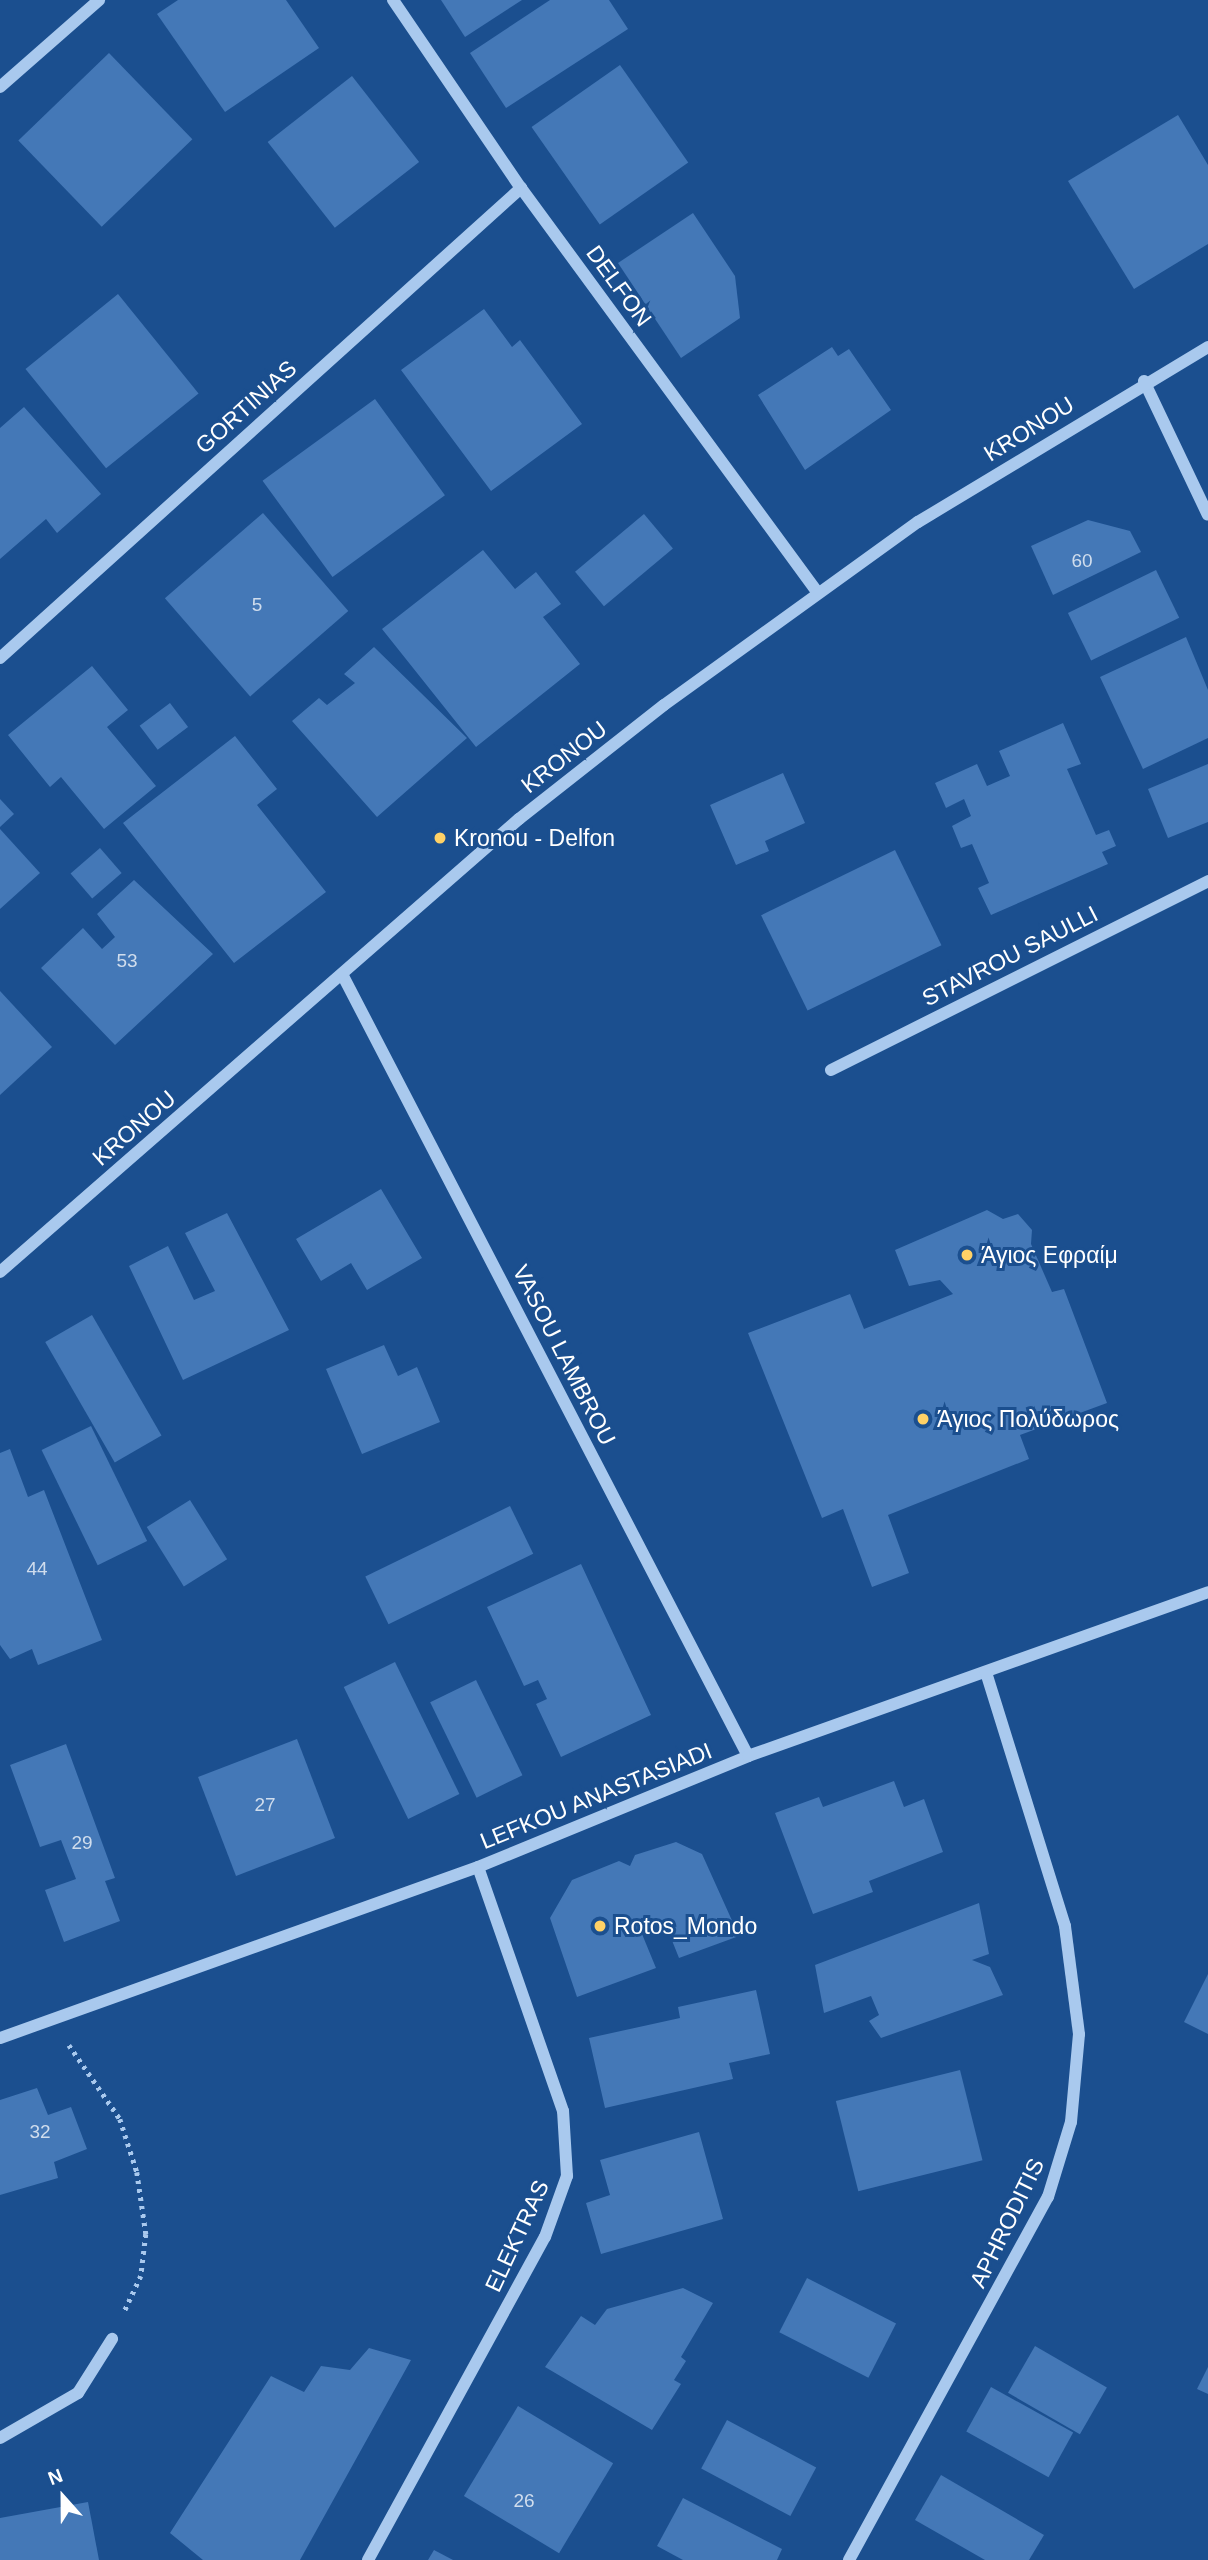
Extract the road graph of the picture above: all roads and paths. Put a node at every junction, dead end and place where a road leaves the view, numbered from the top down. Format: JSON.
{"nodes":[{"id":1,"x":99,"y":0,"type":"edge"},
{"id":2,"x":393,"y":0,"type":"edge"},
{"id":3,"x":0,"y":87,"type":"edge"},
{"id":4,"x":521,"y":188,"type":"junction"},
{"id":5,"x":1208,"y":346,"type":"edge"},
{"id":6,"x":1144,"y":382,"type":"junction"},
{"id":7,"x":1208,"y":515,"type":"edge"},
{"id":8,"x":818,"y":593,"type":"junction"},
{"id":9,"x":0,"y":658,"type":"edge"},
{"id":10,"x":1208,"y":881,"type":"edge"},
{"id":11,"x":342,"y":974,"type":"junction"},
{"id":12,"x":831,"y":1070,"type":"dead end"},
{"id":13,"x":0,"y":1272,"type":"edge"},
{"id":14,"x":1208,"y":1592,"type":"edge"},
{"id":15,"x":986,"y":1672,"type":"junction"},
{"id":16,"x":748,"y":1756,"type":"junction"},
{"id":17,"x":478,"y":1867,"type":"junction"},
{"id":18,"x":50,"y":2023,"type":"junction"},
{"id":19,"x":0,"y":2038,"type":"edge"},
{"id":20,"x":112,"y":2339,"type":"joint"},
{"id":21,"x":0,"y":2438,"type":"edge"},
{"id":22,"x":368,"y":2560,"type":"edge"},
{"id":23,"x":849,"y":2560,"type":"edge"}],
"edges":[{"from":1,"to":3,"type":"street"},
{"from":2,"to":4,"type":"street","name":"DELFON"},
{"from":4,"to":8,"type":"street","name":"DELFON"},
{"from":4,"to":9,"type":"street","name":"GORTINIAS"},
{"from":5,"to":6,"type":"street","name":"KRONOU"},
{"from":6,"to":7,"type":"street"},
{"from":6,"to":8,"type":"street","name":"KRONOU"},
{"from":8,"to":11,"type":"street","name":"KRONOU"},
{"from":10,"to":12,"type":"street","name":"STAVROU SAULLI"},
{"from":11,"to":13,"type":"street","name":"KRONOU"},
{"from":11,"to":16,"type":"street","name":"VASOU LAMBROU"},
{"from":14,"to":15,"type":"street","name":"LEFKOU ANASTASIADI"},
{"from":15,"to":16,"type":"street","name":"LEFKOU ANASTASIADI"},
{"from":15,"to":23,"type":"street","name":"APHRODITIS"},
{"from":16,"to":17,"type":"street","name":"LEFKOU ANASTASIADI"},
{"from":17,"to":18,"type":"street","name":"LEFKOU ANASTASIADI"},
{"from":17,"to":22,"type":"street","name":"ELEKTRAS"},
{"from":18,"to":19,"type":"street","name":"LEFKOU ANASTASIADI"},
{"from":18,"to":20,"type":"path"},
{"from":20,"to":21,"type":"street"}]}
